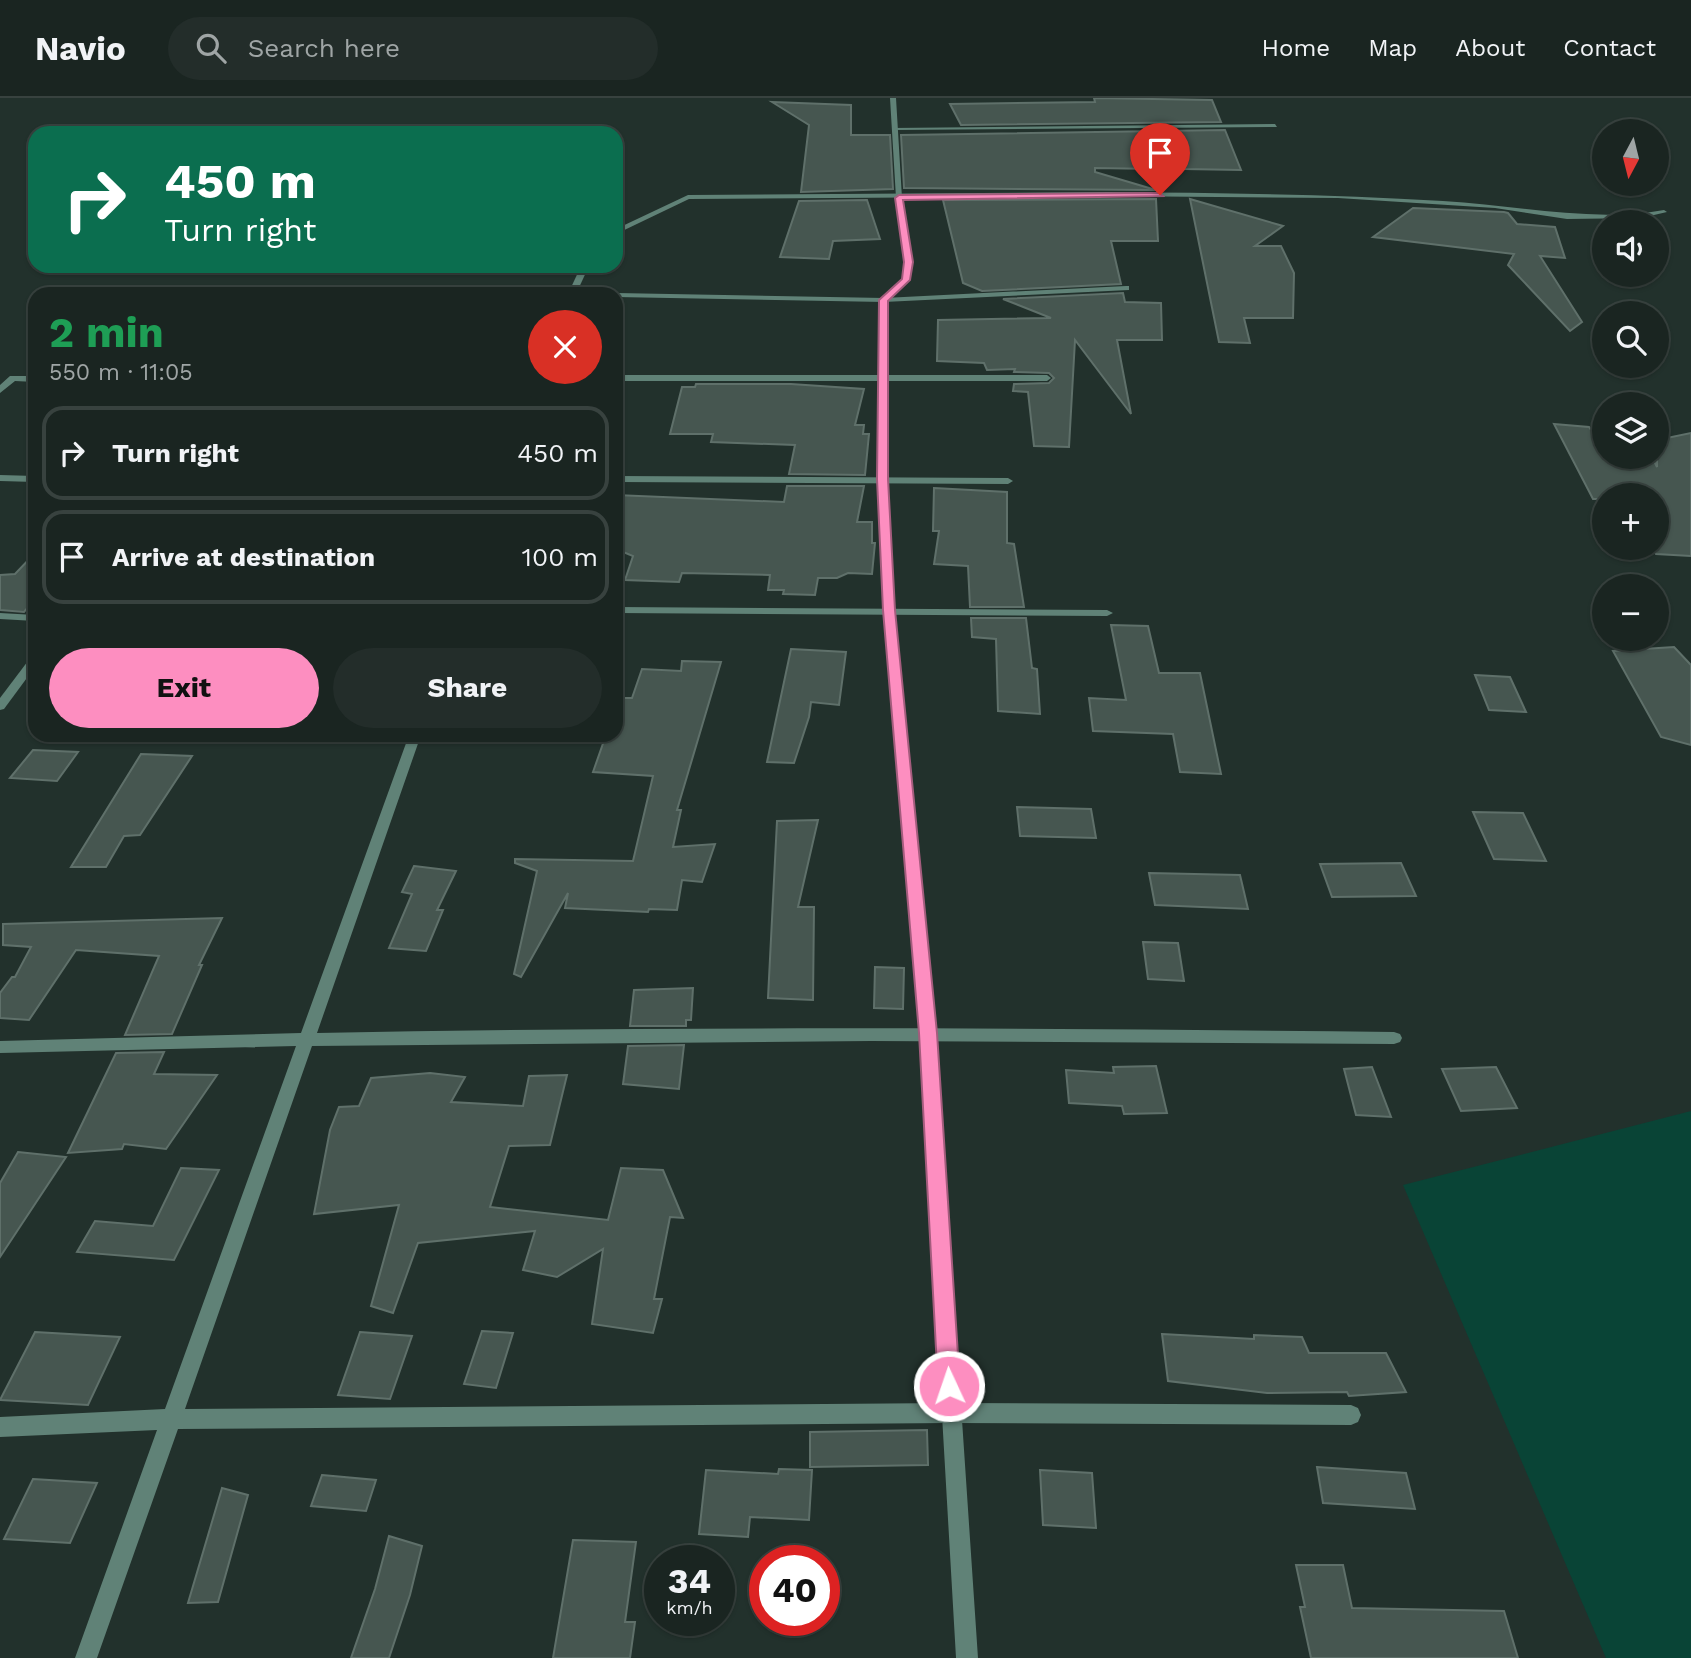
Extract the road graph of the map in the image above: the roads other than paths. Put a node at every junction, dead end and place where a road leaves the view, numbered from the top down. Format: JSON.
{"nodes":[{"id":1,"x":893,"y":98,"type":"edge"},
{"id":2,"x":1275,"y":126,"type":"dead end"},
{"id":3,"x":895,"y":128,"type":"junction"},
{"id":4,"x":899,"y":198,"type":"junction"},
{"id":5,"x":1592,"y":217,"type":"edge"},
{"id":6,"x":623,"y":229,"type":"edge"},
{"id":7,"x":1126,"y":288,"type":"dead end"},
{"id":8,"x":623,"y":295,"type":"edge"},
{"id":9,"x":884,"y":300,"type":"junction"},
{"id":10,"x":623,"y":378,"type":"edge"},
{"id":11,"x":881,"y":378,"type":"junction"},
{"id":12,"x":1047,"y":378,"type":"dead end"},
{"id":13,"x":28,"y":379,"type":"edge"},
{"id":14,"x":0,"y":390,"type":"edge"},
{"id":15,"x":0,"y":478,"type":"edge"},
{"id":16,"x":623,"y":478,"type":"edge"},
{"id":17,"x":28,"y":479,"type":"edge"},
{"id":18,"x":883,"y":479,"type":"junction"},
{"id":19,"x":1008,"y":481,"type":"dead end"},
{"id":20,"x":623,"y":610,"type":"edge"},
{"id":21,"x":889,"y":610,"type":"junction"},
{"id":22,"x":1107,"y":613,"type":"dead end"},
{"id":23,"x":0,"y":616,"type":"edge"},
{"id":24,"x":28,"y":618,"type":"edge"},
{"id":25,"x":28,"y":668,"type":"edge"},
{"id":26,"x":0,"y":706,"type":"edge"},
{"id":27,"x":412,"y":742,"type":"edge"},
{"id":28,"x":928,"y":1033,"type":"junction"},
{"id":29,"x":307,"y":1037,"type":"junction"},
{"id":30,"x":1394,"y":1038,"type":"dead end"},
{"id":31,"x":0,"y":1047,"type":"edge"},
{"id":32,"x":950,"y":1413,"type":"junction"},
{"id":33,"x":1351,"y":1415,"type":"dead end"},
{"id":34,"x":171,"y":1419,"type":"junction"},
{"id":35,"x":0,"y":1427,"type":"edge"},
{"id":36,"x":86,"y":1658,"type":"edge"},
{"id":37,"x":967,"y":1658,"type":"edge"}],
"edges":[{"from":1,"to":3,"type":"street"},
{"from":2,"to":3,"type":"street"},
{"from":3,"to":4,"type":"street"},
{"from":4,"to":5,"type":"street"},
{"from":4,"to":6,"type":"street"},
{"from":4,"to":9,"type":"street"},
{"from":7,"to":9,"type":"street"},
{"from":8,"to":9,"type":"street"},
{"from":9,"to":11,"type":"street"},
{"from":10,"to":11,"type":"street"},
{"from":11,"to":12,"type":"street"},
{"from":11,"to":18,"type":"street"},
{"from":13,"to":14,"type":"street"},
{"from":15,"to":17,"type":"street"},
{"from":16,"to":18,"type":"street"},
{"from":18,"to":19,"type":"street"},
{"from":18,"to":21,"type":"street"},
{"from":20,"to":21,"type":"street"},
{"from":21,"to":22,"type":"street"},
{"from":21,"to":28,"type":"street"},
{"from":23,"to":24,"type":"street"},
{"from":25,"to":26,"type":"street"},
{"from":27,"to":29,"type":"street"},
{"from":28,"to":29,"type":"street"},
{"from":28,"to":30,"type":"street"},
{"from":28,"to":32,"type":"street"},
{"from":29,"to":31,"type":"street"},
{"from":29,"to":34,"type":"street"},
{"from":32,"to":33,"type":"street"},
{"from":32,"to":34,"type":"street"},
{"from":32,"to":37,"type":"street"},
{"from":34,"to":35,"type":"street"},
{"from":34,"to":36,"type":"street"}]}
